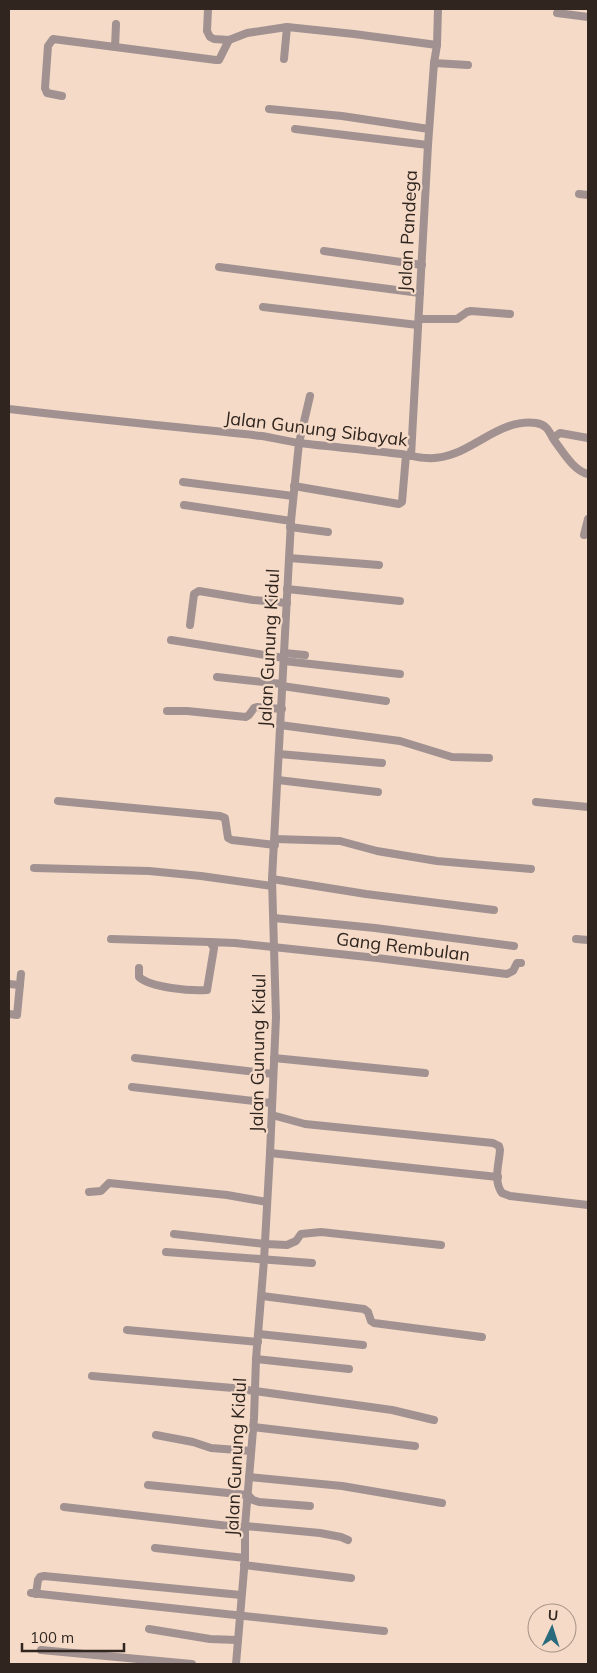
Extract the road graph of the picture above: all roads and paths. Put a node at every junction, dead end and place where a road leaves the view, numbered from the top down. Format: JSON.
{"nodes":[{"id":1,"x":208,"y":9,"type":"edge"},
{"id":2,"x":438,"y":9,"type":"edge"},
{"id":3,"x":557,"y":13,"type":"dead end"},
{"id":4,"x":588,"y":17,"type":"edge"},
{"id":5,"x":116,"y":24,"type":"dead end"},
{"id":6,"x":286,"y":27,"type":"junction"},
{"id":7,"x":229,"y":40,"type":"junction"},
{"id":8,"x":437,"y":45,"type":"junction"},
{"id":9,"x":115,"y":47,"type":"junction"},
{"id":10,"x":284,"y":59,"type":"dead end"},
{"id":11,"x":434,"y":63,"type":"junction"},
{"id":12,"x":468,"y":66,"type":"dead end"},
{"id":13,"x":62,"y":96,"type":"dead end"},
{"id":14,"x":269,"y":109,"type":"dead end"},
{"id":15,"x":294,"y":129,"type":"dead end"},
{"id":16,"x":429,"y":129,"type":"junction"},
{"id":17,"x":428,"y":145,"type":"junction"},
{"id":18,"x":579,"y":194,"type":"dead end"},
{"id":19,"x":588,"y":195,"type":"edge"},
{"id":20,"x":324,"y":251,"type":"dead end"},
{"id":21,"x":422,"y":265,"type":"junction"},
{"id":22,"x":219,"y":267,"type":"dead end"},
{"id":23,"x":420,"y":294,"type":"junction"},
{"id":24,"x":263,"y":307,"type":"dead end"},
{"id":25,"x":510,"y":314,"type":"dead end"},
{"id":26,"x":418,"y":322,"type":"junction"},
{"id":27,"x":310,"y":396,"type":"dead end"},
{"id":28,"x":9,"y":409,"type":"edge"},
{"id":29,"x":553,"y":438,"type":"junction"},
{"id":30,"x":588,"y":438,"type":"edge"},
{"id":31,"x":299,"y":443,"type":"junction"},
{"id":32,"x":409,"y":455,"type":"junction"},
{"id":33,"x":588,"y":474,"type":"edge"},
{"id":34,"x":184,"y":482,"type":"dead end"},
{"id":35,"x":294,"y":486,"type":"junction"},
{"id":36,"x":293,"y":496,"type":"junction"},
{"id":37,"x":184,"y":505,"type":"dead end"},
{"id":38,"x":588,"y":519,"type":"edge"},
{"id":39,"x":290,"y":524,"type":"junction"},
{"id":40,"x":328,"y":532,"type":"dead end"},
{"id":41,"x":584,"y":535,"type":"dead end"},
{"id":42,"x":289,"y":558,"type":"junction"},
{"id":43,"x":379,"y":565,"type":"dead end"},
{"id":44,"x":288,"y":589,"type":"junction"},
{"id":45,"x":400,"y":601,"type":"dead end"},
{"id":46,"x":287,"y":603,"type":"junction"},
{"id":47,"x":190,"y":625,"type":"dead end"},
{"id":48,"x":171,"y":640,"type":"dead end"},
{"id":49,"x":305,"y":655,"type":"dead end"},
{"id":50,"x":284,"y":657,"type":"junction"},
{"id":51,"x":400,"y":674,"type":"dead end"},
{"id":52,"x":218,"y":677,"type":"dead end"},
{"id":53,"x":282,"y":685,"type":"junction"},
{"id":54,"x":386,"y":701,"type":"dead end"},
{"id":55,"x":282,"y":709,"type":"junction"},
{"id":56,"x":167,"y":711,"type":"dead end"},
{"id":57,"x":280,"y":725,"type":"junction"},
{"id":58,"x":279,"y":754,"type":"junction"},
{"id":59,"x":489,"y":758,"type":"dead end"},
{"id":60,"x":382,"y":763,"type":"dead end"},
{"id":61,"x":278,"y":780,"type":"junction"},
{"id":62,"x":378,"y":792,"type":"dead end"},
{"id":63,"x":58,"y":801,"type":"dead end"},
{"id":64,"x":536,"y":802,"type":"dead end"},
{"id":65,"x":588,"y":807,"type":"edge"},
{"id":66,"x":275,"y":842,"type":"junction"},
{"id":67,"x":34,"y":868,"type":"dead end"},
{"id":68,"x":531,"y":869,"type":"dead end"},
{"id":69,"x":272,"y":883,"type":"junction"},
{"id":70,"x":494,"y":910,"type":"dead end"},
{"id":71,"x":274,"y":918,"type":"junction"},
{"id":72,"x":110,"y":939,"type":"dead end"},
{"id":73,"x":576,"y":939,"type":"dead end"},
{"id":74,"x":588,"y":940,"type":"edge"},
{"id":75,"x":210,"y":942,"type":"junction"},
{"id":76,"x":514,"y":946,"type":"dead end"},
{"id":77,"x":275,"y":948,"type":"junction"},
{"id":78,"x":521,"y":962,"type":"dead end"},
{"id":79,"x":139,"y":968,"type":"dead end"},
{"id":80,"x":21,"y":974,"type":"dead end"},
{"id":81,"x":9,"y":984,"type":"edge"},
{"id":82,"x":20,"y":985,"type":"junction"},
{"id":83,"x":9,"y":1014,"type":"edge"},
{"id":84,"x":135,"y":1058,"type":"dead end"},
{"id":85,"x":274,"y":1058,"type":"junction"},
{"id":86,"x":425,"y":1072,"type":"dead end"},
{"id":87,"x":274,"y":1074,"type":"junction"},
{"id":88,"x":132,"y":1087,"type":"dead end"},
{"id":89,"x":271,"y":1103,"type":"junction"},
{"id":90,"x":272,"y":1115,"type":"junction"},
{"id":91,"x":270,"y":1152,"type":"junction"},
{"id":92,"x":498,"y":1177,"type":"junction"},
{"id":93,"x":89,"y":1192,"type":"dead end"},
{"id":94,"x":267,"y":1202,"type":"junction"},
{"id":95,"x":588,"y":1205,"type":"edge"},
{"id":96,"x":174,"y":1234,"type":"dead end"},
{"id":97,"x":265,"y":1244,"type":"junction"},
{"id":98,"x":441,"y":1246,"type":"dead end"},
{"id":99,"x":166,"y":1252,"type":"dead end"},
{"id":100,"x":264,"y":1260,"type":"junction"},
{"id":101,"x":312,"y":1263,"type":"dead end"},
{"id":102,"x":262,"y":1296,"type":"junction"},
{"id":103,"x":127,"y":1330,"type":"dead end"},
{"id":104,"x":482,"y":1337,"type":"dead end"},
{"id":105,"x":258,"y":1338,"type":"junction"},
{"id":106,"x":363,"y":1345,"type":"dead end"},
{"id":107,"x":256,"y":1359,"type":"junction"},
{"id":108,"x":348,"y":1369,"type":"dead end"},
{"id":109,"x":92,"y":1376,"type":"dead end"},
{"id":110,"x":255,"y":1391,"type":"junction"},
{"id":111,"x":434,"y":1420,"type":"dead end"},
{"id":112,"x":253,"y":1427,"type":"junction"},
{"id":113,"x":156,"y":1435,"type":"dead end"},
{"id":114,"x":415,"y":1446,"type":"dead end"},
{"id":115,"x":251,"y":1451,"type":"junction"},
{"id":116,"x":249,"y":1477,"type":"junction"},
{"id":117,"x":148,"y":1485,"type":"dead end"},
{"id":118,"x":248,"y":1495,"type":"junction"},
{"id":119,"x":442,"y":1503,"type":"dead end"},
{"id":120,"x":310,"y":1506,"type":"dead end"},
{"id":121,"x":64,"y":1507,"type":"dead end"},
{"id":122,"x":246,"y":1527,"type":"junction"},
{"id":123,"x":348,"y":1540,"type":"dead end"},
{"id":124,"x":155,"y":1548,"type":"dead end"},
{"id":125,"x":245,"y":1561,"type":"junction"},
{"id":126,"x":351,"y":1578,"type":"dead end"},
{"id":127,"x":241,"y":1594,"type":"junction"},
{"id":128,"x":240,"y":1616,"type":"junction"},
{"id":129,"x":149,"y":1629,"type":"dead end"},
{"id":130,"x":384,"y":1631,"type":"dead end"},
{"id":131,"x":238,"y":1640,"type":"junction"},
{"id":132,"x":41,"y":1650,"type":"dead end"},
{"id":133,"x":192,"y":1664,"type":"edge"},
{"id":134,"x":236,"y":1664,"type":"edge"}],
"edges":[{"from":1,"to":7,"type":"street"},
{"from":2,"to":8,"type":"street","name":"Jalan Pandega"},
{"from":3,"to":4,"type":"street"},
{"from":5,"to":9,"type":"street"},
{"from":6,"to":7,"type":"street"},
{"from":6,"to":8,"type":"street"},
{"from":6,"to":10,"type":"street"},
{"from":7,"to":9,"type":"street"},
{"from":8,"to":11,"type":"street","name":"Jalan Pandega"},
{"from":9,"to":13,"type":"street"},
{"from":11,"to":12,"type":"street"},
{"from":11,"to":16,"type":"street","name":"Jalan Pandega"},
{"from":14,"to":16,"type":"street"},
{"from":15,"to":17,"type":"street"},
{"from":16,"to":17,"type":"street","name":"Jalan Pandega"},
{"from":17,"to":21,"type":"street","name":"Jalan Pandega"},
{"from":18,"to":19,"type":"street"},
{"from":20,"to":21,"type":"street"},
{"from":21,"to":23,"type":"street","name":"Jalan Pandega"},
{"from":22,"to":23,"type":"street"},
{"from":23,"to":26,"type":"street","name":"Jalan Pandega"},
{"from":24,"to":26,"type":"street"},
{"from":25,"to":26,"type":"street"},
{"from":26,"to":32,"type":"street","name":"Jalan Pandega"},
{"from":27,"to":31,"type":"street","name":"Jalan Gunung Kidul"},
{"from":28,"to":31,"type":"street","name":"Jalan Gunung Sibayak"},
{"from":29,"to":30,"type":"street"},
{"from":29,"to":32,"type":"street","name":"Jalan Gunung Sibayak"},
{"from":29,"to":33,"type":"street","name":"Jalan Gunung Sibayak"},
{"from":31,"to":32,"type":"street","name":"Jalan Gunung Sibayak"},
{"from":31,"to":35,"type":"street","name":"Jalan Gunung Kidul"},
{"from":32,"to":35,"type":"street","name":"Jalan Pandega"},
{"from":34,"to":36,"type":"street"},
{"from":35,"to":36,"type":"street","name":"Jalan Gunung Kidul"},
{"from":36,"to":39,"type":"street","name":"Jalan Gunung Kidul"},
{"from":37,"to":39,"type":"street"},
{"from":38,"to":41,"type":"street"},
{"from":39,"to":40,"type":"street"},
{"from":39,"to":42,"type":"street","name":"Jalan Gunung Kidul"},
{"from":42,"to":43,"type":"street"},
{"from":42,"to":44,"type":"street","name":"Jalan Gunung Kidul"},
{"from":44,"to":45,"type":"street"},
{"from":44,"to":46,"type":"street","name":"Jalan Gunung Kidul"},
{"from":46,"to":47,"type":"street"},
{"from":46,"to":50,"type":"street","name":"Jalan Gunung Kidul"},
{"from":48,"to":50,"type":"street"},
{"from":49,"to":50,"type":"street"},
{"from":50,"to":51,"type":"street"},
{"from":50,"to":53,"type":"street","name":"Jalan Gunung Kidul"},
{"from":52,"to":53,"type":"street"},
{"from":53,"to":54,"type":"street"},
{"from":53,"to":55,"type":"street","name":"Jalan Gunung Kidul"},
{"from":55,"to":56,"type":"street"},
{"from":55,"to":57,"type":"street","name":"Jalan Gunung Kidul"},
{"from":57,"to":58,"type":"street","name":"Jalan Gunung Kidul"},
{"from":57,"to":59,"type":"street"},
{"from":58,"to":60,"type":"street"},
{"from":58,"to":61,"type":"street","name":"Jalan Gunung Kidul"},
{"from":61,"to":62,"type":"street"},
{"from":61,"to":66,"type":"street","name":"Jalan Gunung Kidul"},
{"from":63,"to":66,"type":"street"},
{"from":64,"to":65,"type":"street"},
{"from":66,"to":68,"type":"street"},
{"from":66,"to":69,"type":"street","name":"Jalan Gunung Kidul"},
{"from":67,"to":69,"type":"street"},
{"from":69,"to":70,"type":"street"},
{"from":69,"to":71,"type":"street","name":"Jalan Gunung Kidul"},
{"from":71,"to":76,"type":"street"},
{"from":71,"to":77,"type":"street","name":"Jalan Gunung Kidul"},
{"from":72,"to":75,"type":"street","name":"Gang Rembulan"},
{"from":73,"to":74,"type":"street"},
{"from":75,"to":77,"type":"street","name":"Gang Rembulan"},
{"from":75,"to":79,"type":"street"},
{"from":77,"to":78,"type":"street","name":"Gang Rembulan"},
{"from":77,"to":85,"type":"street","name":"Jalan Gunung Kidul"},
{"from":80,"to":82,"type":"street"},
{"from":81,"to":82,"type":"street"},
{"from":82,"to":83,"type":"street"},
{"from":84,"to":87,"type":"street"},
{"from":85,"to":86,"type":"street"},
{"from":85,"to":87,"type":"street","name":"Jalan Gunung Kidul"},
{"from":87,"to":89,"type":"street","name":"Jalan Gunung Kidul"},
{"from":88,"to":89,"type":"street"},
{"from":89,"to":90,"type":"street","name":"Jalan Gunung Kidul"},
{"from":90,"to":91,"type":"street","name":"Jalan Gunung Kidul"},
{"from":90,"to":92,"type":"street"},
{"from":91,"to":92,"type":"street"},
{"from":91,"to":94,"type":"street","name":"Jalan Gunung Kidul"},
{"from":92,"to":95,"type":"street"},
{"from":93,"to":94,"type":"street"},
{"from":94,"to":97,"type":"street","name":"Jalan Gunung Kidul"},
{"from":96,"to":97,"type":"street"},
{"from":97,"to":98,"type":"street"},
{"from":97,"to":100,"type":"street","name":"Jalan Gunung Kidul"},
{"from":99,"to":100,"type":"street"},
{"from":100,"to":101,"type":"street"},
{"from":100,"to":102,"type":"street","name":"Jalan Gunung Kidul"},
{"from":102,"to":104,"type":"street"},
{"from":102,"to":105,"type":"street","name":"Jalan Gunung Kidul"},
{"from":103,"to":105,"type":"street"},
{"from":105,"to":106,"type":"street"},
{"from":105,"to":107,"type":"street","name":"Jalan Gunung Kidul"},
{"from":107,"to":108,"type":"street"},
{"from":107,"to":110,"type":"street","name":"Jalan Gunung Kidul"},
{"from":109,"to":110,"type":"street"},
{"from":110,"to":111,"type":"street"},
{"from":110,"to":112,"type":"street","name":"Jalan Gunung Kidul"},
{"from":112,"to":114,"type":"street"},
{"from":112,"to":115,"type":"street","name":"Jalan Gunung Kidul"},
{"from":113,"to":115,"type":"street"},
{"from":115,"to":116,"type":"street","name":"Jalan Gunung Kidul"},
{"from":116,"to":118,"type":"street","name":"Jalan Gunung Kidul"},
{"from":116,"to":119,"type":"street"},
{"from":117,"to":118,"type":"street"},
{"from":118,"to":120,"type":"street"},
{"from":118,"to":122,"type":"street","name":"Jalan Gunung Kidul"},
{"from":121,"to":122,"type":"street"},
{"from":122,"to":123,"type":"street"},
{"from":122,"to":125,"type":"street","name":"Jalan Gunung Kidul"},
{"from":124,"to":125,"type":"street"},
{"from":125,"to":126,"type":"street"},
{"from":125,"to":127,"type":"street","name":"Jalan Gunung Kidul"},
{"from":127,"to":128,"type":"street","name":"Jalan Gunung Kidul"},
{"from":127,"to":128,"type":"street"},
{"from":128,"to":130,"type":"street"},
{"from":128,"to":131,"type":"street","name":"Jalan Gunung Kidul"},
{"from":129,"to":131,"type":"street"},
{"from":131,"to":134,"type":"street","name":"Jalan Gunung Kidul"},
{"from":132,"to":133,"type":"street"}]}
